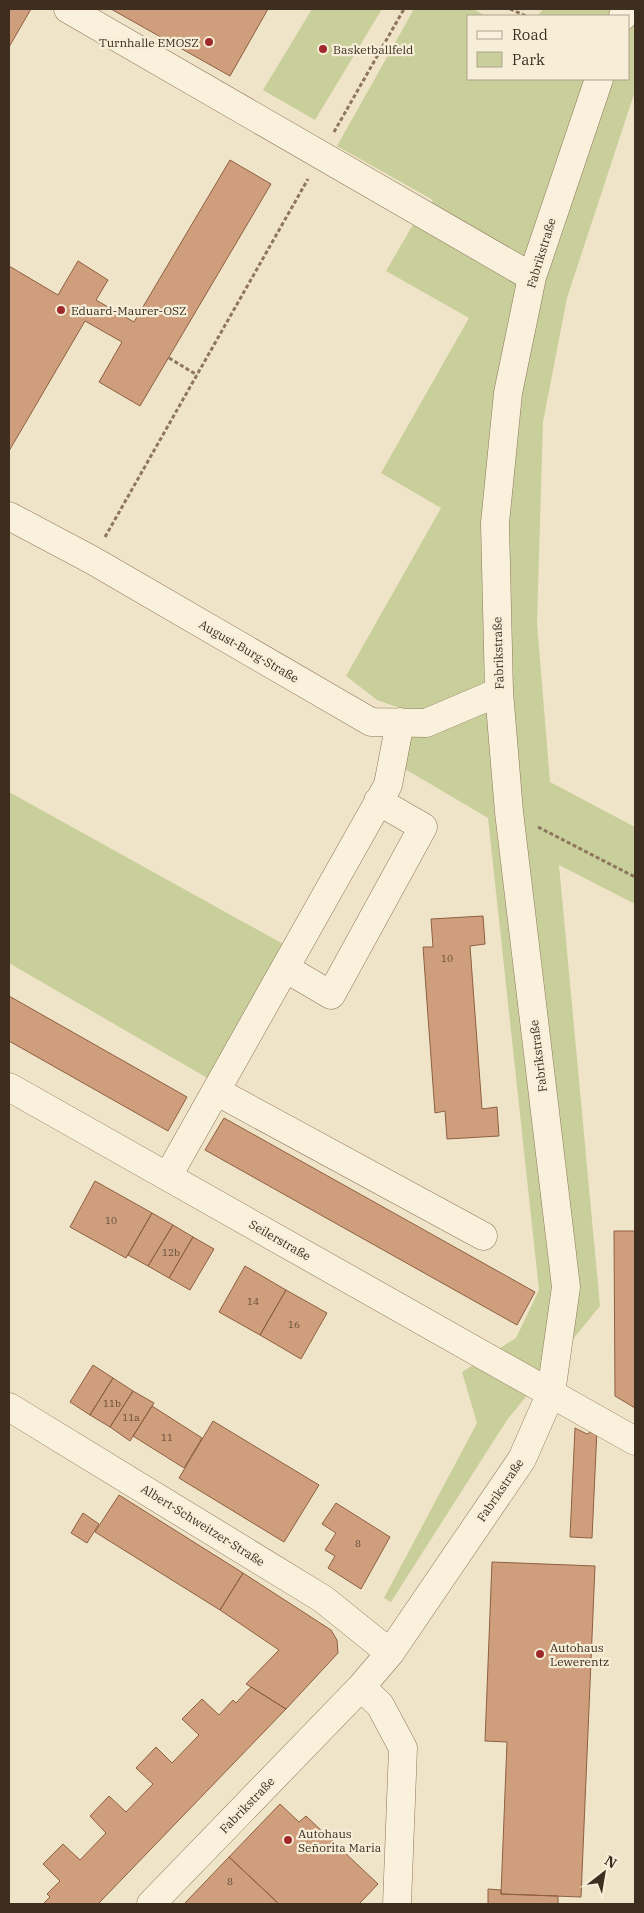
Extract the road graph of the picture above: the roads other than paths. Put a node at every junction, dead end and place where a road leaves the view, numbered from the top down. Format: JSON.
{"nodes":[{"id":1,"x":68,"y":9,"type":"edge"},
{"id":2,"x":599,"y":80,"type":"edge"},
{"id":3,"x":532,"y":277,"type":"junction"},
{"id":4,"x":9,"y":516,"type":"edge"},
{"id":5,"x":499,"y":692,"type":"junction"},
{"id":6,"x":400,"y":722,"type":"junction"},
{"id":7,"x":378,"y":801,"type":"junction"},
{"id":8,"x":285,"y":968,"type":"junction"},
{"id":9,"x":9,"y":1087,"type":"edge"},
{"id":10,"x":216,"y":1090,"type":"junction"},
{"id":11,"x":168,"y":1176,"type":"junction"},
{"id":12,"x":484,"y":1236,"type":"dead end"},
{"id":13,"x":551,"y":1393,"type":"junction"},
{"id":14,"x":9,"y":1407,"type":"edge"},
{"id":15,"x":635,"y":1441,"type":"edge"},
{"id":16,"x":390,"y":1653,"type":"junction"},
{"id":17,"x":361,"y":1687,"type":"junction"},
{"id":18,"x":151,"y":1904,"type":"edge"},
{"id":19,"x":397,"y":1904,"type":"edge"}],
"edges":[{"from":1,"to":3,"type":"street"},
{"from":2,"to":3,"type":"street","name":"Fabrikstraße"},
{"from":3,"to":5,"type":"street","name":"Fabrikstraße"},
{"from":4,"to":6,"type":"street","name":"August-Burg-Straße"},
{"from":5,"to":6,"type":"street","name":"August-Burg-Straße"},
{"from":5,"to":13,"type":"street","name":"Fabrikstraße"},
{"from":6,"to":7,"type":"street"},
{"from":7,"to":8,"type":"street"},
{"from":7,"to":8,"type":"street"},
{"from":8,"to":10,"type":"street"},
{"from":9,"to":11,"type":"street","name":"Seilerstraße"},
{"from":10,"to":11,"type":"street"},
{"from":10,"to":12,"type":"street"},
{"from":11,"to":13,"type":"street","name":"Seilerstraße"},
{"from":13,"to":15,"type":"street","name":"Seilerstraße"},
{"from":13,"to":16,"type":"street","name":"Fabrikstraße"},
{"from":14,"to":16,"type":"street","name":"Albert-Schweitzer-Straße"},
{"from":16,"to":17,"type":"street","name":"Fabrikstraße"},
{"from":17,"to":18,"type":"street","name":"Fabrikstraße"},
{"from":17,"to":19,"type":"street"}]}
